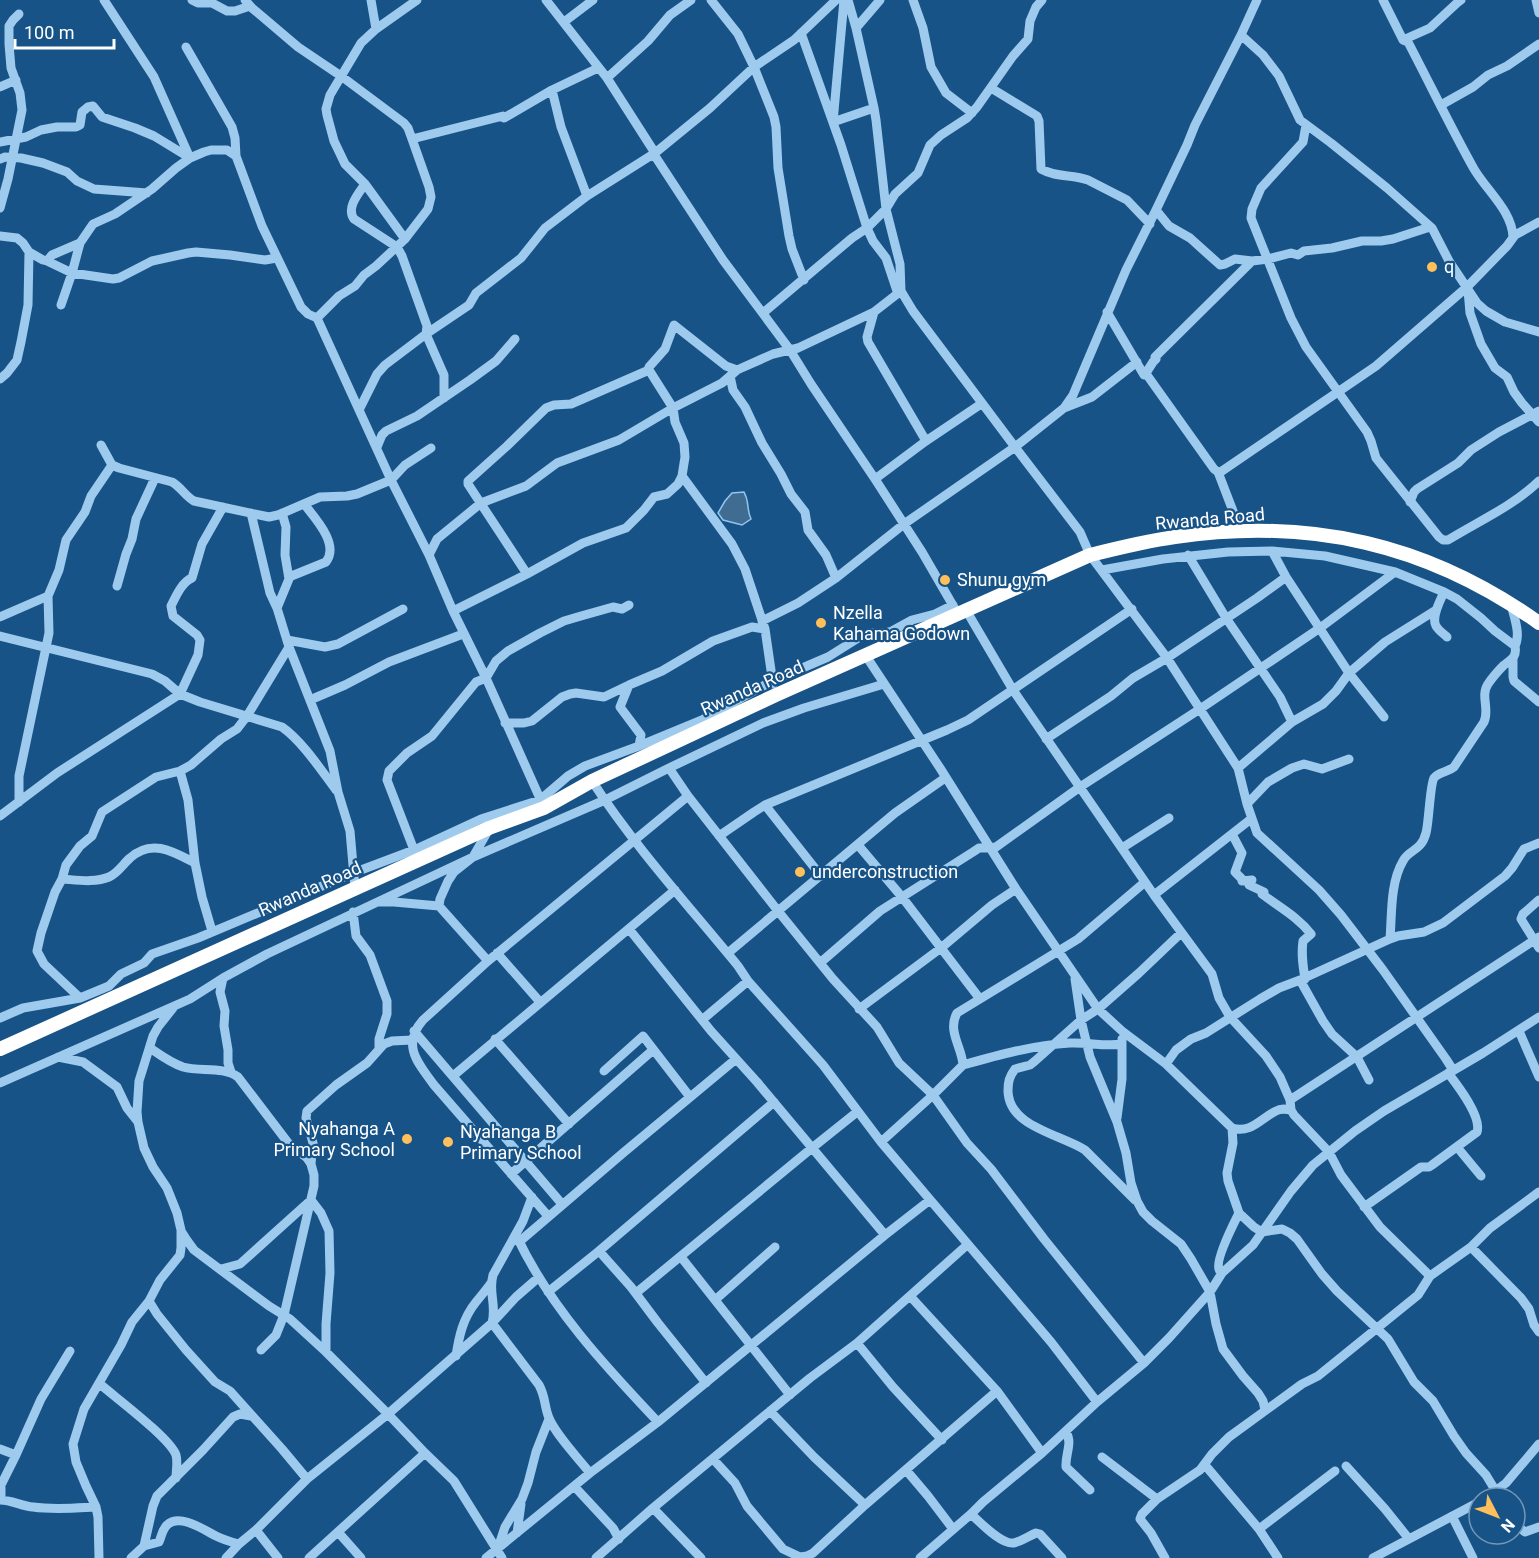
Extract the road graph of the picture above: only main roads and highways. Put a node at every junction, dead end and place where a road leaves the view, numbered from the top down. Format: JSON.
{"nodes":[{"id":1,"x":1539,"y":623,"type":"edge"},
{"id":2,"x":0,"y":1049,"type":"edge"}],
"edges":[{"from":1,"to":2,"type":"highway","name":"Rwanda Road"}]}
